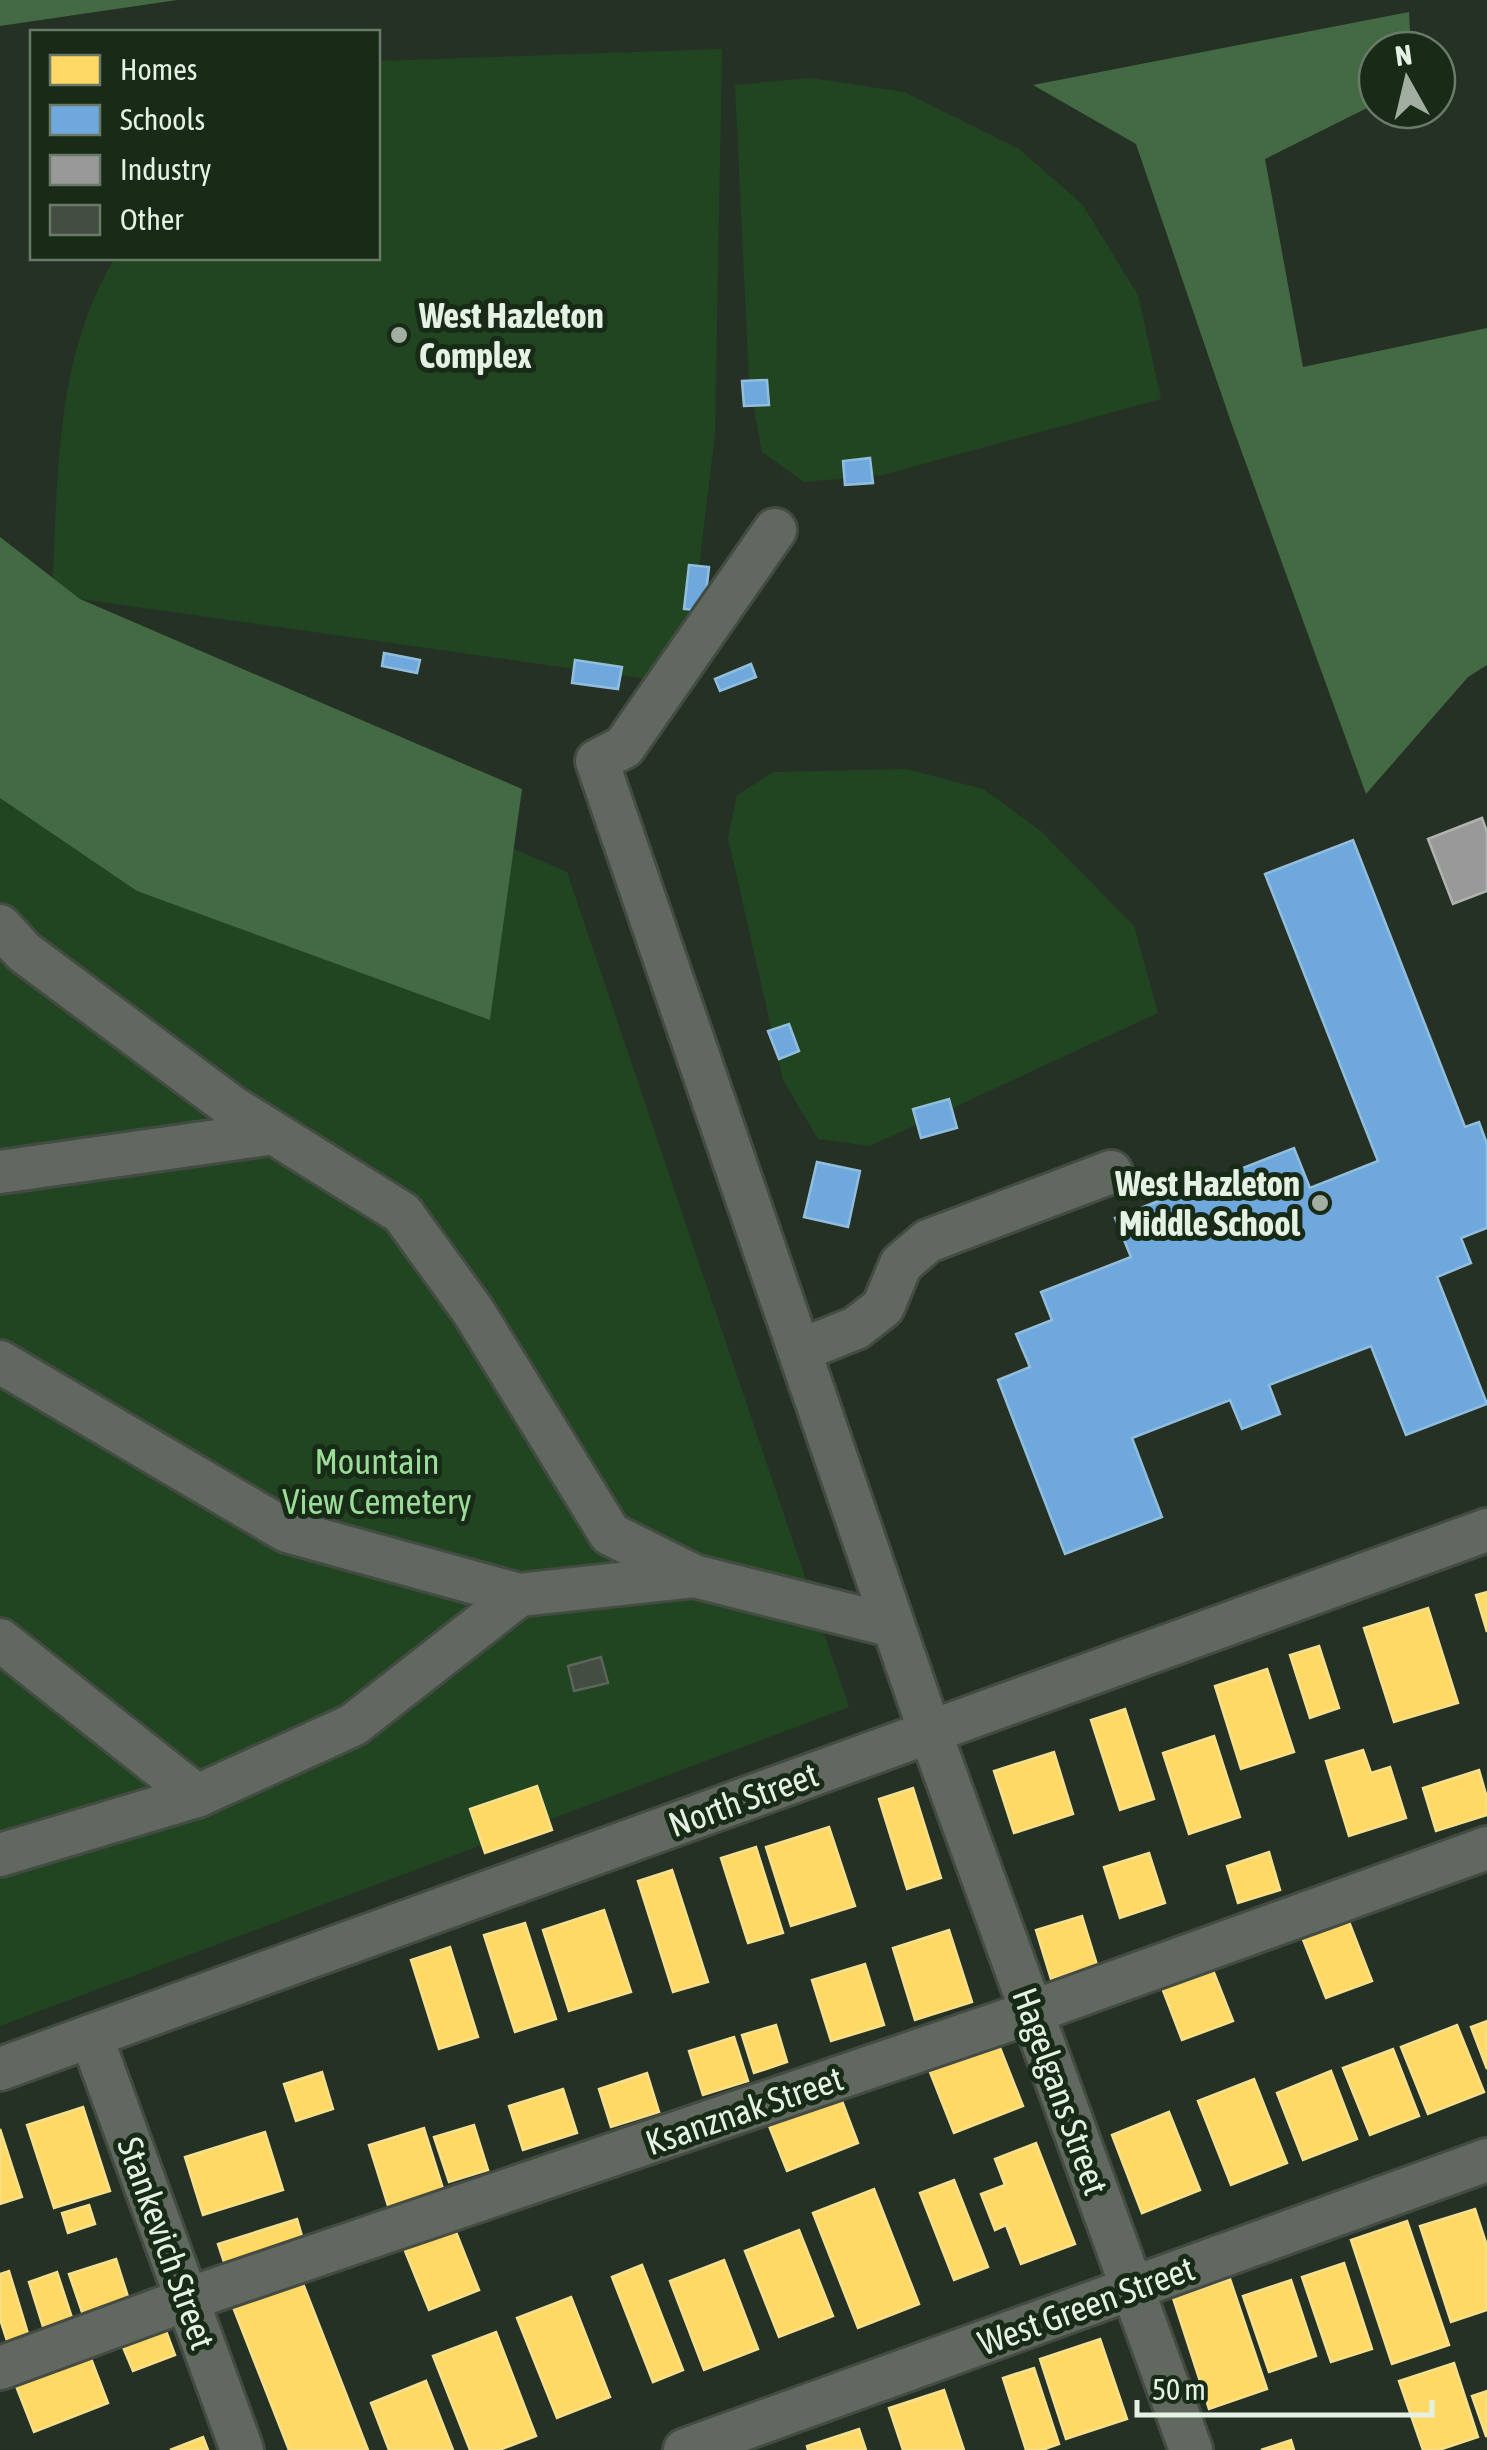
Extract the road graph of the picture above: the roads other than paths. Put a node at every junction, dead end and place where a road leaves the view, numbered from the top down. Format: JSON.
{"nodes":[{"id":1,"x":775,"y":530,"type":"dead end"},
{"id":2,"x":0,"y":926,"type":"edge"},
{"id":3,"x":273,"y":1133,"type":"junction"},
{"id":4,"x":0,"y":1172,"type":"edge"},
{"id":5,"x":1112,"y":1172,"type":"dead end"},
{"id":6,"x":801,"y":1350,"type":"junction"},
{"id":7,"x":0,"y":1362,"type":"edge"},
{"id":8,"x":1487,"y":1530,"type":"edge"},
{"id":9,"x":694,"y":1576,"type":"junction"},
{"id":10,"x":519,"y":1595,"type":"junction"},
{"id":11,"x":893,"y":1626,"type":"junction"},
{"id":12,"x":0,"y":1640,"type":"edge"},
{"id":13,"x":930,"y":1732,"type":"junction"},
{"id":14,"x":197,"y":1796,"type":"junction"},
{"id":15,"x":1487,"y":1848,"type":"edge"},
{"id":16,"x":0,"y":1855,"type":"edge"},
{"id":17,"x":1032,"y":2012,"type":"junction"},
{"id":18,"x":91,"y":2036,"type":"junction"},
{"id":19,"x":0,"y":2069,"type":"edge"},
{"id":20,"x":1487,"y":2160,"type":"edge"},
{"id":21,"x":1132,"y":2288,"type":"junction"},
{"id":22,"x":188,"y":2299,"type":"junction"},
{"id":23,"x":0,"y":2368,"type":"edge"},
{"id":24,"x":242,"y":2450,"type":"edge"},
{"id":25,"x":685,"y":2450,"type":"edge"},
{"id":26,"x":1190,"y":2450,"type":"edge"}],
"edges":[{"from":1,"to":6,"type":"street","name":"Hagelgans Street"},
{"from":2,"to":3,"type":"street"},
{"from":3,"to":4,"type":"street"},
{"from":3,"to":9,"type":"street"},
{"from":5,"to":6,"type":"street"},
{"from":6,"to":11,"type":"street","name":"Hagelgans Street"},
{"from":7,"to":10,"type":"street"},
{"from":8,"to":13,"type":"street","name":"North Street"},
{"from":9,"to":10,"type":"street"},
{"from":9,"to":11,"type":"street"},
{"from":10,"to":14,"type":"street"},
{"from":11,"to":13,"type":"street","name":"Hagelgans Street"},
{"from":12,"to":14,"type":"street"},
{"from":13,"to":17,"type":"street","name":"Hagelgans Street"},
{"from":13,"to":18,"type":"street","name":"North Street"},
{"from":14,"to":16,"type":"street"},
{"from":15,"to":17,"type":"street","name":"Ksanznak Street"},
{"from":17,"to":21,"type":"street","name":"Hagelgans Street"},
{"from":17,"to":22,"type":"street","name":"Ksanznak Street"},
{"from":18,"to":19,"type":"street","name":"North Street"},
{"from":18,"to":22,"type":"street","name":"Stankevich Street"},
{"from":20,"to":21,"type":"street","name":"West Green Street"},
{"from":21,"to":25,"type":"street","name":"West Green Street"},
{"from":21,"to":26,"type":"street","name":"Hagelgans Street"},
{"from":22,"to":23,"type":"street","name":"Ksanznak Street"},
{"from":22,"to":24,"type":"street","name":"Stankevich Street"}]}
